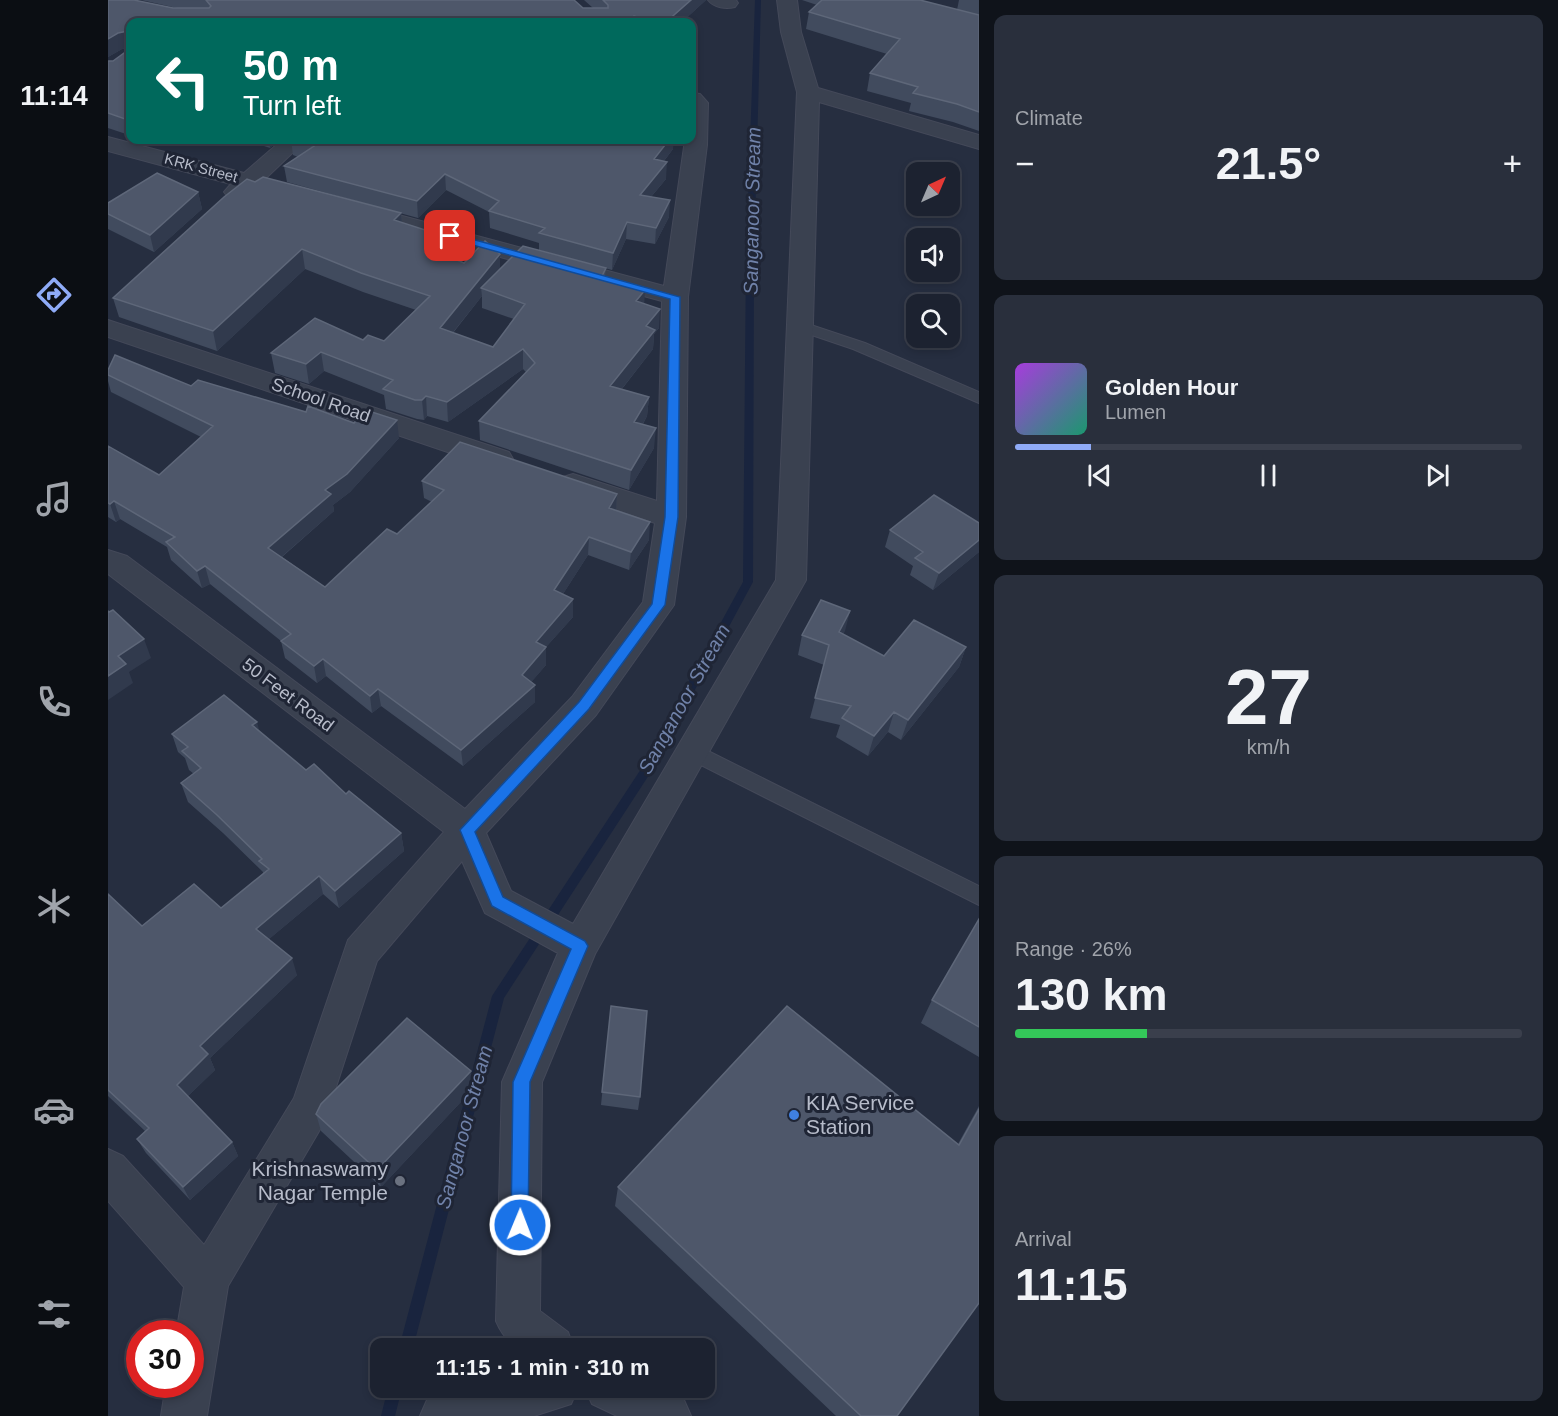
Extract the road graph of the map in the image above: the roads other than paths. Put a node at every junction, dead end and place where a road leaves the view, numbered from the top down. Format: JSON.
{"nodes":[{"id":1,"x":787,"y":0,"type":"edge"},
{"id":2,"x":808,"y":92,"type":"junction"},
{"id":3,"x":979,"y":142,"type":"edge"},
{"id":4,"x":108,"y":144,"type":"edge"},
{"id":5,"x":290,"y":144,"type":"edge"},
{"id":6,"x":686,"y":144,"type":"edge"},
{"id":7,"x":248,"y":181,"type":"junction"},
{"id":8,"x":306,"y":196,"type":"edge"},
{"id":9,"x":222,"y":205,"type":"edge"},
{"id":10,"x":340,"y":206,"type":"edge"},
{"id":11,"x":675,"y":297,"type":"junction"},
{"id":12,"x":799,"y":326,"type":"junction"},
{"id":13,"x":108,"y":328,"type":"edge"},
{"id":14,"x":979,"y":398,"type":"edge"},
{"id":15,"x":671,"y":517,"type":"junction"},
{"id":16,"x":108,"y":561,"type":"edge"},
{"id":17,"x":692,"y":751,"type":"junction"},
{"id":18,"x":467,"y":830,"type":"junction"},
{"id":19,"x":979,"y":896,"type":"edge"},
{"id":20,"x":580,"y":946,"type":"junction"},
{"id":21,"x":108,"y":1170,"type":"edge"},
{"id":22,"x":207,"y":1280,"type":"junction"},
{"id":23,"x":200,"y":1320,"type":"edge"},
{"id":24,"x":539,"y":1338,"type":"edge"},
{"id":25,"x":187,"y":1398,"type":"edge"},
{"id":26,"x":515,"y":1398,"type":"edge"},
{"id":27,"x":629,"y":1398,"type":"edge"},
{"id":28,"x":184,"y":1416,"type":"edge"},
{"id":29,"x":443,"y":1416,"type":"edge"},
{"id":30,"x":668,"y":1416,"type":"edge"}],
"edges":[{"from":1,"to":2,"type":"street"},
{"from":2,"to":3,"type":"street"},
{"from":2,"to":12,"type":"street"},
{"from":4,"to":7,"type":"street","name":"KRK Street"},
{"from":5,"to":7,"type":"street"},
{"from":6,"to":11,"type":"street"},
{"from":7,"to":8,"type":"street","name":"KRK Street"},
{"from":7,"to":9,"type":"street"},
{"from":10,"to":11,"type":"street"},
{"from":11,"to":15,"type":"street"},
{"from":12,"to":14,"type":"lane"},
{"from":12,"to":17,"type":"street"},
{"from":13,"to":15,"type":"street","name":"School Road"},
{"from":15,"to":18,"type":"street"},
{"from":16,"to":18,"type":"street","name":"50 Feet Road"},
{"from":17,"to":19,"type":"lane"},
{"from":17,"to":20,"type":"street"},
{"from":18,"to":20,"type":"street"},
{"from":18,"to":22,"type":"street"},
{"from":20,"to":24,"type":"street"},
{"from":21,"to":22,"type":"street"},
{"from":22,"to":23,"type":"street"},
{"from":25,"to":28,"type":"street"},
{"from":26,"to":29,"type":"street"},
{"from":27,"to":30,"type":"street"}]}
